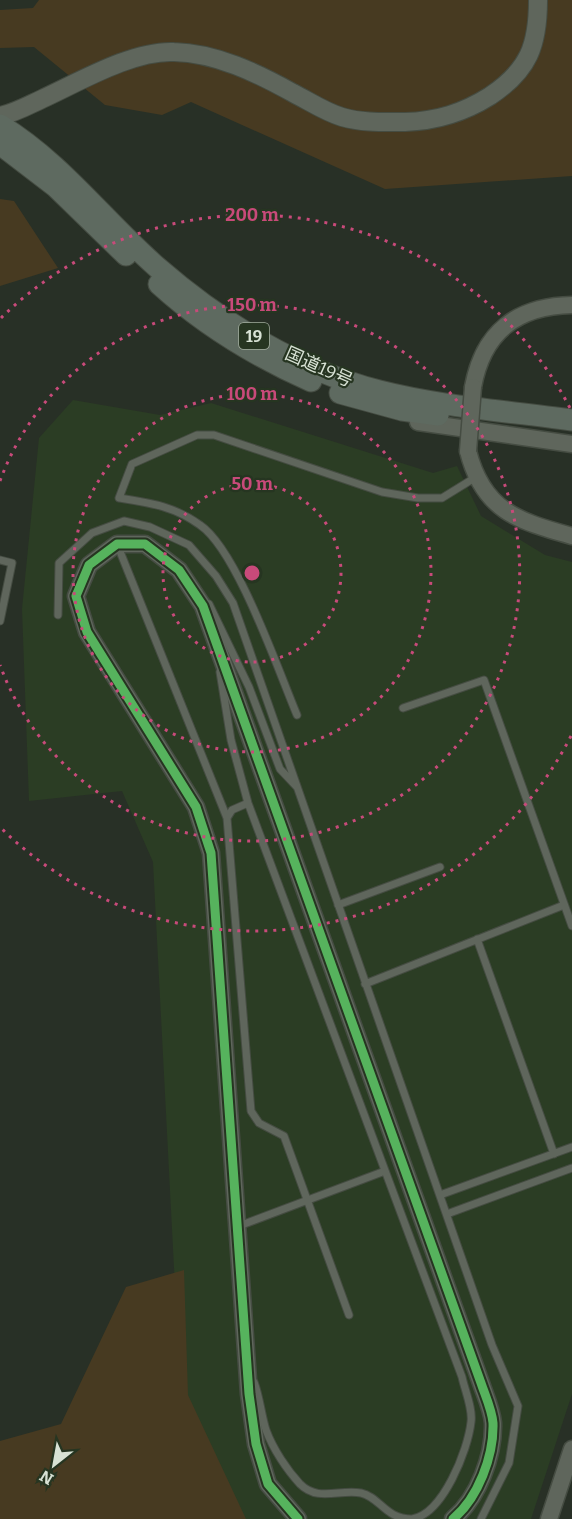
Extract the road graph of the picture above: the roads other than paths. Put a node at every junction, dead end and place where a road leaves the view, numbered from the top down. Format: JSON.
{"nodes":[{"id":1,"x":538,"y":0,"type":"edge"},
{"id":2,"x":0,"y":105,"type":"edge"},
{"id":3,"x":28,"y":106,"type":"junction"},
{"id":4,"x":0,"y":116,"type":"edge"},
{"id":5,"x":0,"y":125,"type":"edge"},
{"id":6,"x":25,"y":140,"type":"junction"},
{"id":7,"x":0,"y":144,"type":"edge"},
{"id":8,"x":572,"y":305,"type":"edge"},
{"id":9,"x":572,"y":311,"type":"edge"},
{"id":10,"x":476,"y":387,"type":"junction"},
{"id":11,"x":402,"y":411,"type":"junction"},
{"id":12,"x":572,"y":413,"type":"edge"},
{"id":13,"x":541,"y":416,"type":"junction"},
{"id":14,"x":572,"y":420,"type":"edge"},
{"id":15,"x":572,"y":434,"type":"edge"},
{"id":16,"x":572,"y":444,"type":"edge"},
{"id":17,"x":479,"y":476,"type":"junction"},
{"id":18,"x":572,"y":528,"type":"edge"},
{"id":19,"x":572,"y":536,"type":"edge"},
{"id":20,"x":117,"y":544,"type":"junction"},
{"id":21,"x":0,"y":560,"type":"edge"},
{"id":22,"x":179,"y":570,"type":"junction"},
{"id":23,"x":58,"y":615,"type":"dead end"},
{"id":24,"x":0,"y":621,"type":"edge"},
{"id":25,"x":213,"y":634,"type":"junction"},
{"id":26,"x":403,"y":708,"type":"dead end"},
{"id":27,"x":297,"y":715,"type":"dead end"},
{"id":28,"x":297,"y":787,"type":"junction"},
{"id":29,"x":248,"y":802,"type":"junction"},
{"id":30,"x":228,"y":818,"type":"junction"},
{"id":31,"x":440,"y":867,"type":"dead end"},
{"id":32,"x":338,"y":905,"type":"junction"},
{"id":33,"x":564,"y":905,"type":"junction"},
{"id":34,"x":572,"y":926,"type":"edge"},
{"id":35,"x":477,"y":939,"type":"junction"},
{"id":36,"x":365,"y":984,"type":"junction"},
{"id":37,"x":572,"y":1147,"type":"edge"},
{"id":38,"x":554,"y":1154,"type":"junction"},
{"id":39,"x":572,"y":1168,"type":"edge"},
{"id":40,"x":385,"y":1171,"type":"junction"},
{"id":41,"x":440,"y":1195,"type":"junction"},
{"id":42,"x":307,"y":1200,"type":"junction"},
{"id":43,"x":447,"y":1214,"type":"junction"},
{"id":44,"x":237,"y":1227,"type":"junction"},
{"id":45,"x":350,"y":1315,"type":"dead end"},
{"id":46,"x":247,"y":1365,"type":"junction"},
{"id":47,"x":572,"y":1449,"type":"edge"},
{"id":48,"x":298,"y":1519,"type":"edge"},
{"id":49,"x":453,"y":1519,"type":"edge"},
{"id":50,"x":481,"y":1519,"type":"edge"},
{"id":51,"x":549,"y":1519,"type":"edge"}],
"edges":[{"from":1,"to":3,"type":"main road"},
{"from":2,"to":3,"type":"main road"},
{"from":3,"to":4,"type":"main road"},
{"from":3,"to":6,"type":"main road"},
{"from":5,"to":6,"type":"highway","name":"国道19号","number":"19"},
{"from":6,"to":13,"type":"highway","name":"国道19号","number":"19"},
{"from":7,"to":11,"type":"highway","name":"国道19号","number":"19"},
{"from":8,"to":10,"type":"street"},
{"from":9,"to":10,"type":"street"},
{"from":10,"to":17,"type":"street"},
{"from":11,"to":15,"type":"highway","name":"国道19号","number":"19"},
{"from":11,"to":16,"type":"street"},
{"from":12,"to":13,"type":"street"},
{"from":13,"to":14,"type":"highway","name":"国道19号","number":"19"},
{"from":17,"to":18,"type":"street"},
{"from":17,"to":19,"type":"street"},
{"from":17,"to":27,"type":"lane"},
{"from":20,"to":22,"type":"street"},
{"from":20,"to":30,"type":"lane"},
{"from":20,"to":44,"type":"street"},
{"from":21,"to":24,"type":"lane"},
{"from":22,"to":25,"type":"street"},
{"from":22,"to":28,"type":"lane"},
{"from":23,"to":28,"type":"lane"},
{"from":25,"to":29,"type":"lane"},
{"from":25,"to":49,"type":"street"},
{"from":26,"to":33,"type":"lane"},
{"from":28,"to":32,"type":"lane"},
{"from":29,"to":30,"type":"lane"},
{"from":29,"to":40,"type":"lane"},
{"from":30,"to":42,"type":"lane"},
{"from":31,"to":32,"type":"lane"},
{"from":32,"to":36,"type":"lane"},
{"from":33,"to":34,"type":"lane"},
{"from":33,"to":35,"type":"lane"},
{"from":35,"to":36,"type":"lane"},
{"from":35,"to":38,"type":"lane"},
{"from":36,"to":41,"type":"lane"},
{"from":37,"to":38,"type":"lane"},
{"from":38,"to":41,"type":"lane"},
{"from":39,"to":43,"type":"lane"},
{"from":40,"to":42,"type":"lane"},
{"from":40,"to":46,"type":"lane"},
{"from":41,"to":43,"type":"lane"},
{"from":42,"to":44,"type":"lane"},
{"from":42,"to":45,"type":"lane"},
{"from":43,"to":50,"type":"lane"},
{"from":44,"to":46,"type":"street"},
{"from":46,"to":48,"type":"street"},
{"from":47,"to":51,"type":"street"}]}
